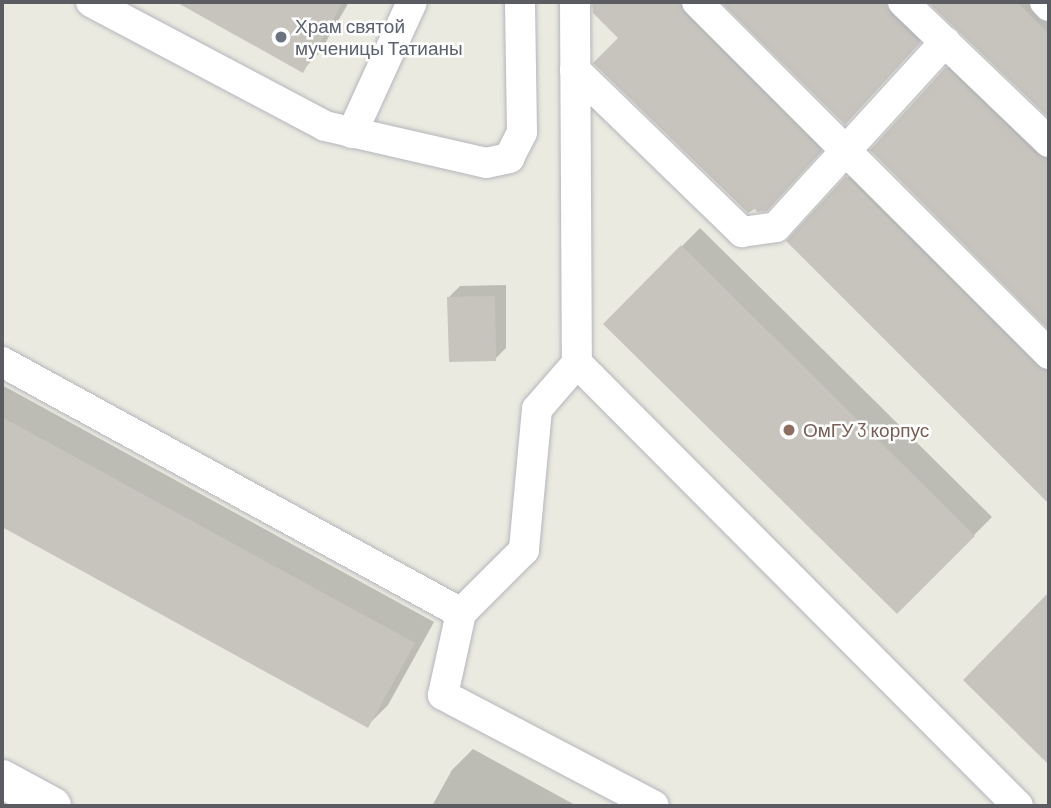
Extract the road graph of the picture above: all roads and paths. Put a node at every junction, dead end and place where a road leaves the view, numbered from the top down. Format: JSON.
{"nodes":[{"id":1,"x":91,"y":2,"type":"edge"},
{"id":2,"x":412,"y":2,"type":"edge"},
{"id":3,"x":520,"y":2,"type":"edge"},
{"id":4,"x":575,"y":2,"type":"edge"},
{"id":5,"x":697,"y":2,"type":"edge"},
{"id":6,"x":903,"y":2,"type":"edge"},
{"id":7,"x":1045,"y":2,"type":"edge"},
{"id":8,"x":1049,"y":6,"type":"edge"},
{"id":9,"x":945,"y":42,"type":"junction"},
{"id":10,"x":575,"y":70,"type":"junction"},
{"id":11,"x":352,"y":133,"type":"junction"},
{"id":12,"x":1049,"y":142,"type":"edge"},
{"id":13,"x":844,"y":152,"type":"junction"},
{"id":14,"x":1049,"y":354,"type":"edge"},
{"id":15,"x":2,"y":362,"type":"edge"},
{"id":16,"x":577,"y":363,"type":"junction"},
{"id":17,"x":461,"y":613,"type":"junction"},
{"id":18,"x":2,"y":779,"type":"edge"},
{"id":19,"x":52,"y":806,"type":"edge"},
{"id":20,"x":654,"y":806,"type":"edge"},
{"id":21,"x":1018,"y":806,"type":"edge"}],
"edges":[{"from":1,"to":11,"type":"lane"},
{"from":2,"to":11,"type":"lane"},
{"from":3,"to":11,"type":"lane"},
{"from":4,"to":10,"type":"lane"},
{"from":5,"to":13,"type":"lane"},
{"from":6,"to":9,"type":"lane"},
{"from":7,"to":8,"type":"lane"},
{"from":9,"to":12,"type":"lane"},
{"from":9,"to":13,"type":"lane"},
{"from":10,"to":13,"type":"lane"},
{"from":10,"to":16,"type":"lane"},
{"from":13,"to":14,"type":"lane"},
{"from":15,"to":17,"type":"lane"},
{"from":16,"to":17,"type":"lane"},
{"from":16,"to":21,"type":"lane"},
{"from":17,"to":20,"type":"lane"},
{"from":18,"to":19,"type":"street"}]}
